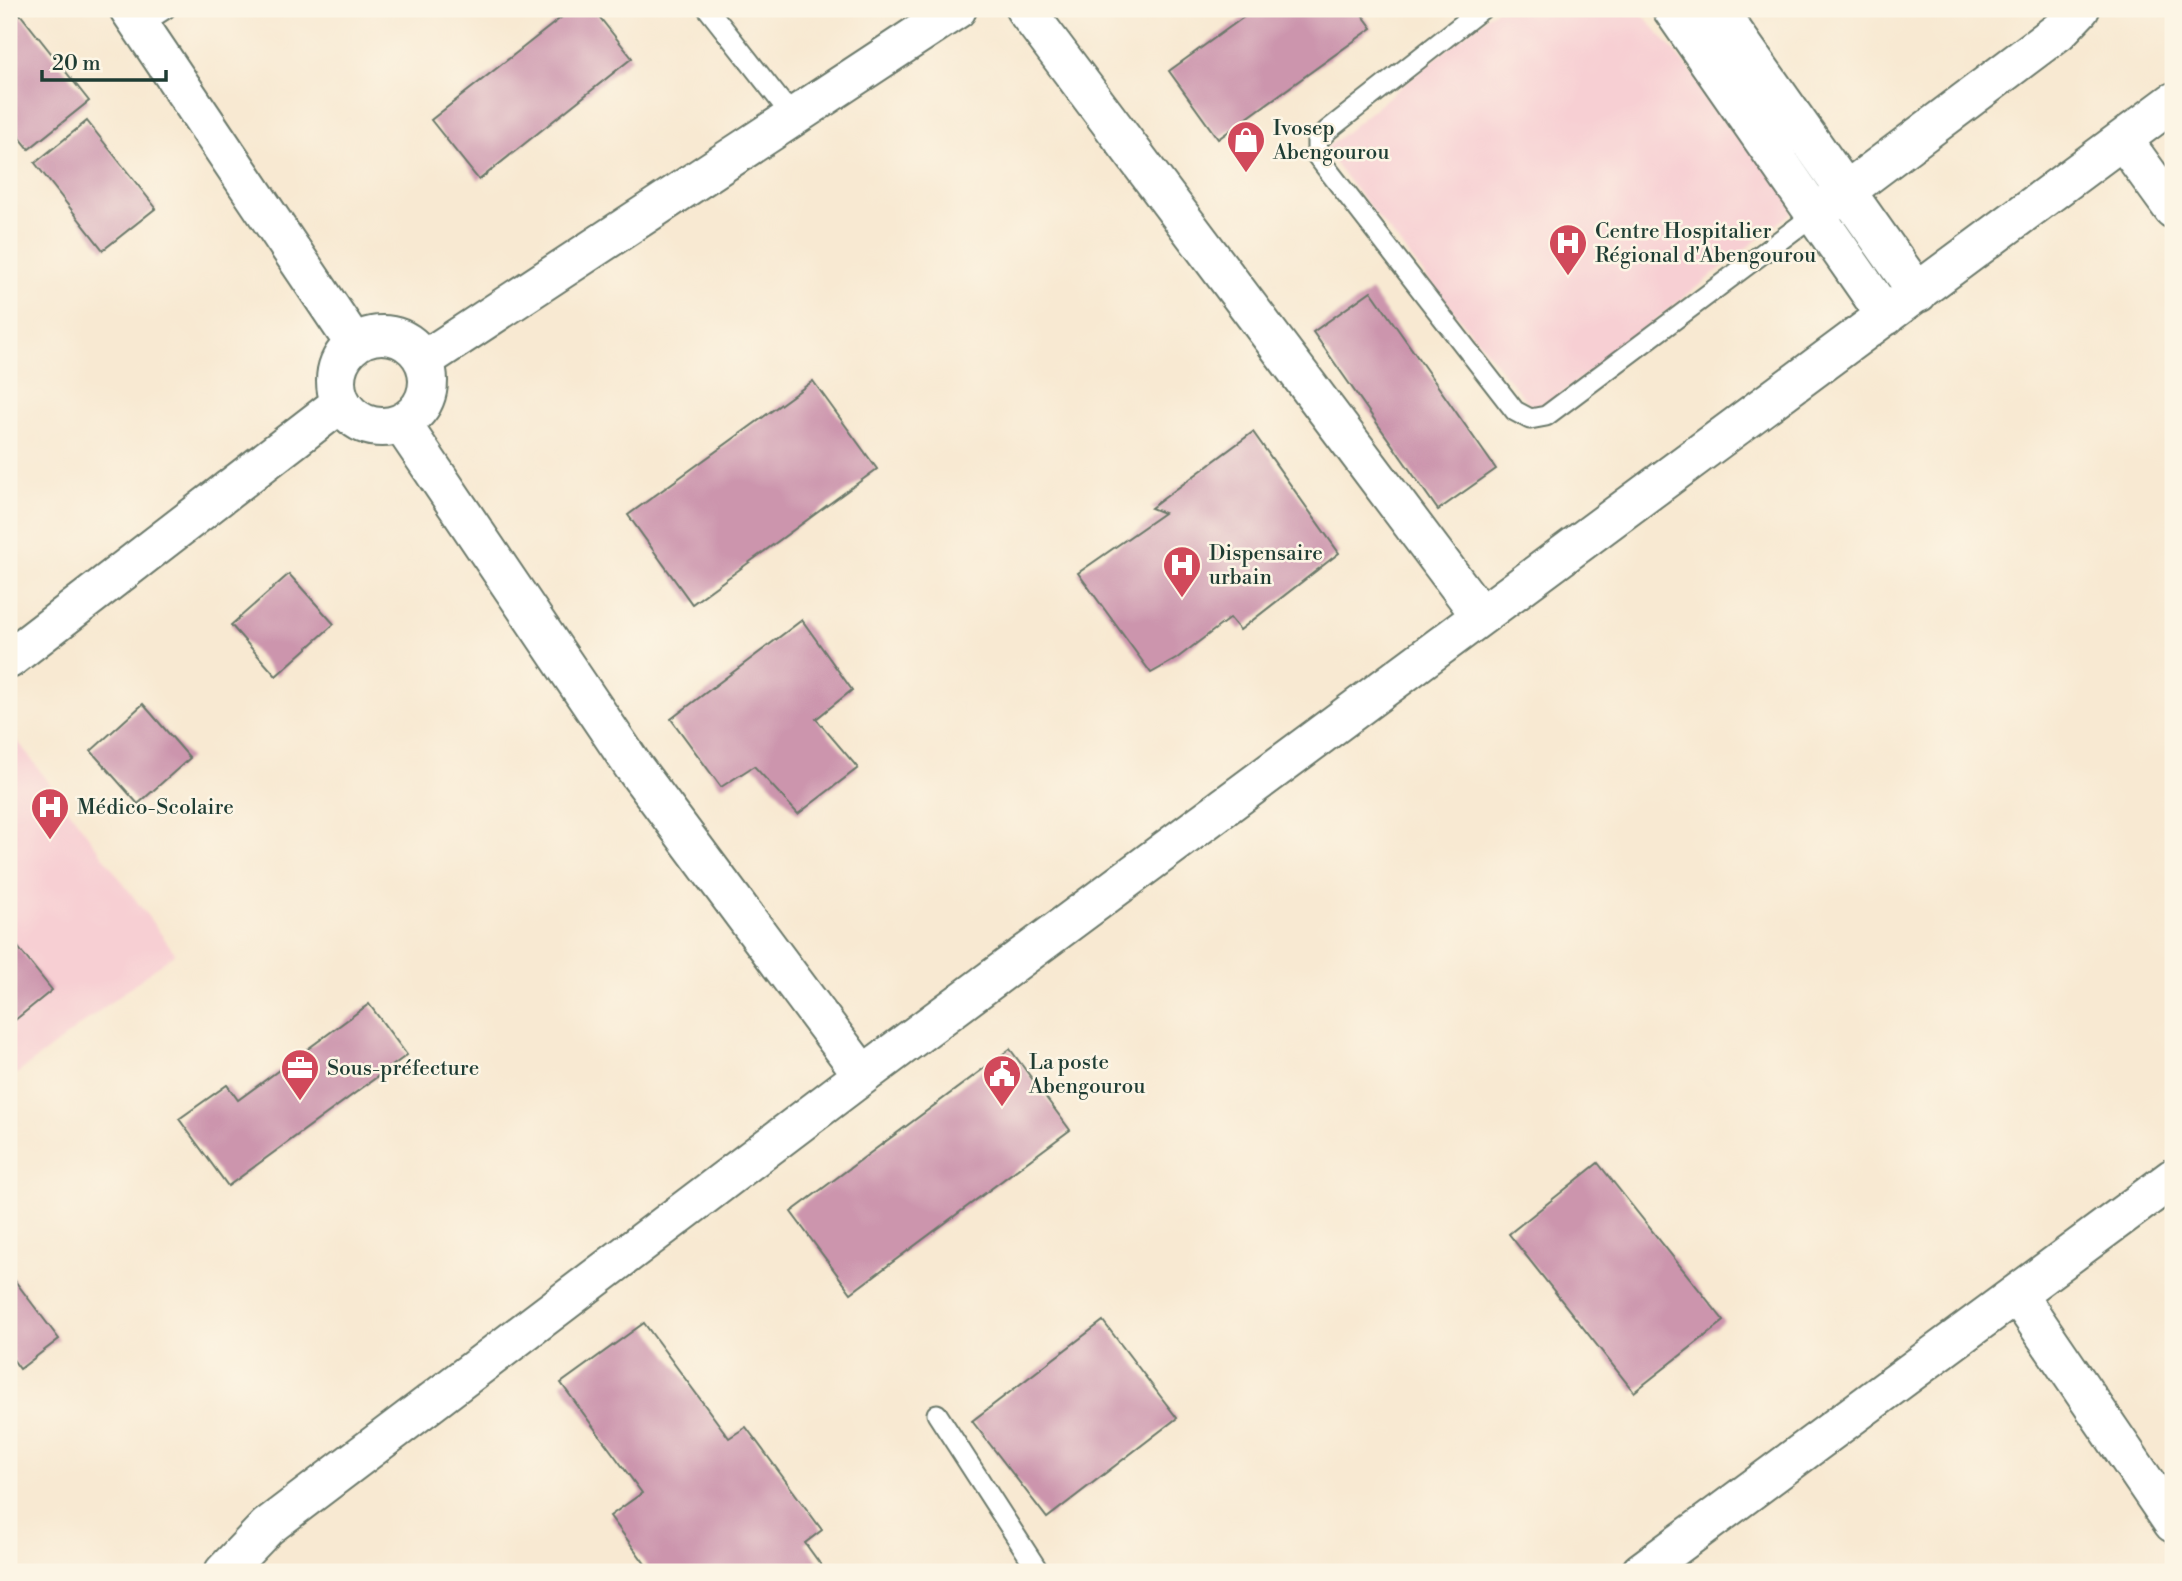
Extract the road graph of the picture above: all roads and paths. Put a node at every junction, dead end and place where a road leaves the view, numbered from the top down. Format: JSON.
{"nodes":[{"id":1,"x":708,"y":9,"type":"edge"},
{"id":2,"x":957,"y":9,"type":"edge"},
{"id":3,"x":1024,"y":9,"type":"edge"},
{"id":4,"x":1482,"y":9,"type":"edge"},
{"id":5,"x":1672,"y":9,"type":"edge"},
{"id":6,"x":1717,"y":9,"type":"edge"},
{"id":7,"x":2080,"y":9,"type":"edge"},
{"id":8,"x":145,"y":14,"type":"edge"},
{"id":9,"x":2173,"y":102,"type":"edge"},
{"id":10,"x":793,"y":117,"type":"junction"},
{"id":11,"x":2123,"y":140,"type":"junction"},
{"id":12,"x":1846,"y":192,"type":"junction"},
{"id":13,"x":2173,"y":209,"type":"edge"},
{"id":14,"x":1815,"y":214,"type":"junction"},
{"id":15,"x":1918,"y":293,"type":"junction"},
{"id":16,"x":1886,"y":316,"type":"junction"},
{"id":17,"x":354,"y":342,"type":"junction"},
{"id":18,"x":424,"y":360,"type":"junction"},
{"id":19,"x":341,"y":403,"type":"junction"},
{"id":20,"x":401,"y":423,"type":"junction"},
{"id":21,"x":1481,"y":616,"type":"junction"},
{"id":22,"x":9,"y":659,"type":"edge"},
{"id":23,"x":863,"y":1075,"type":"junction"},
{"id":24,"x":2173,"y":1178,"type":"edge"},
{"id":25,"x":2017,"y":1294,"type":"junction"},
{"id":26,"x":937,"y":1414,"type":"dead end"},
{"id":27,"x":2173,"y":1523,"type":"edge"},
{"id":28,"x":267,"y":1527,"type":"junction"},
{"id":29,"x":224,"y":1572,"type":"edge"},
{"id":30,"x":254,"y":1572,"type":"edge"},
{"id":31,"x":1039,"y":1572,"type":"edge"},
{"id":32,"x":1641,"y":1572,"type":"edge"}],
"edges":[{"from":1,"to":10,"type":"lane"},
{"from":2,"to":10,"type":"street"},
{"from":3,"to":21,"type":"street"},
{"from":4,"to":14,"type":"lane"},
{"from":5,"to":14,"type":"street"},
{"from":6,"to":12,"type":"street"},
{"from":7,"to":12,"type":"street"},
{"from":8,"to":17,"type":"street"},
{"from":9,"to":11,"type":"street"},
{"from":10,"to":18,"type":"street"},
{"from":11,"to":13,"type":"street"},
{"from":11,"to":15,"type":"street"},
{"from":12,"to":14,"type":"street"},
{"from":12,"to":15,"type":"street"},
{"from":14,"to":16,"type":"street"},
{"from":15,"to":16,"type":"street"},
{"from":16,"to":21,"type":"street"},
{"from":17,"to":18,"type":"street"},
{"from":17,"to":19,"type":"street"},
{"from":18,"to":20,"type":"street"},
{"from":19,"to":20,"type":"street"},
{"from":19,"to":22,"type":"street"},
{"from":20,"to":23,"type":"street"},
{"from":21,"to":23,"type":"street"},
{"from":23,"to":28,"type":"street"},
{"from":24,"to":25,"type":"street"},
{"from":25,"to":27,"type":"street"},
{"from":25,"to":32,"type":"street"},
{"from":26,"to":31,"type":"lane"},
{"from":28,"to":29,"type":"street"},
{"from":28,"to":30,"type":"street"}]}
